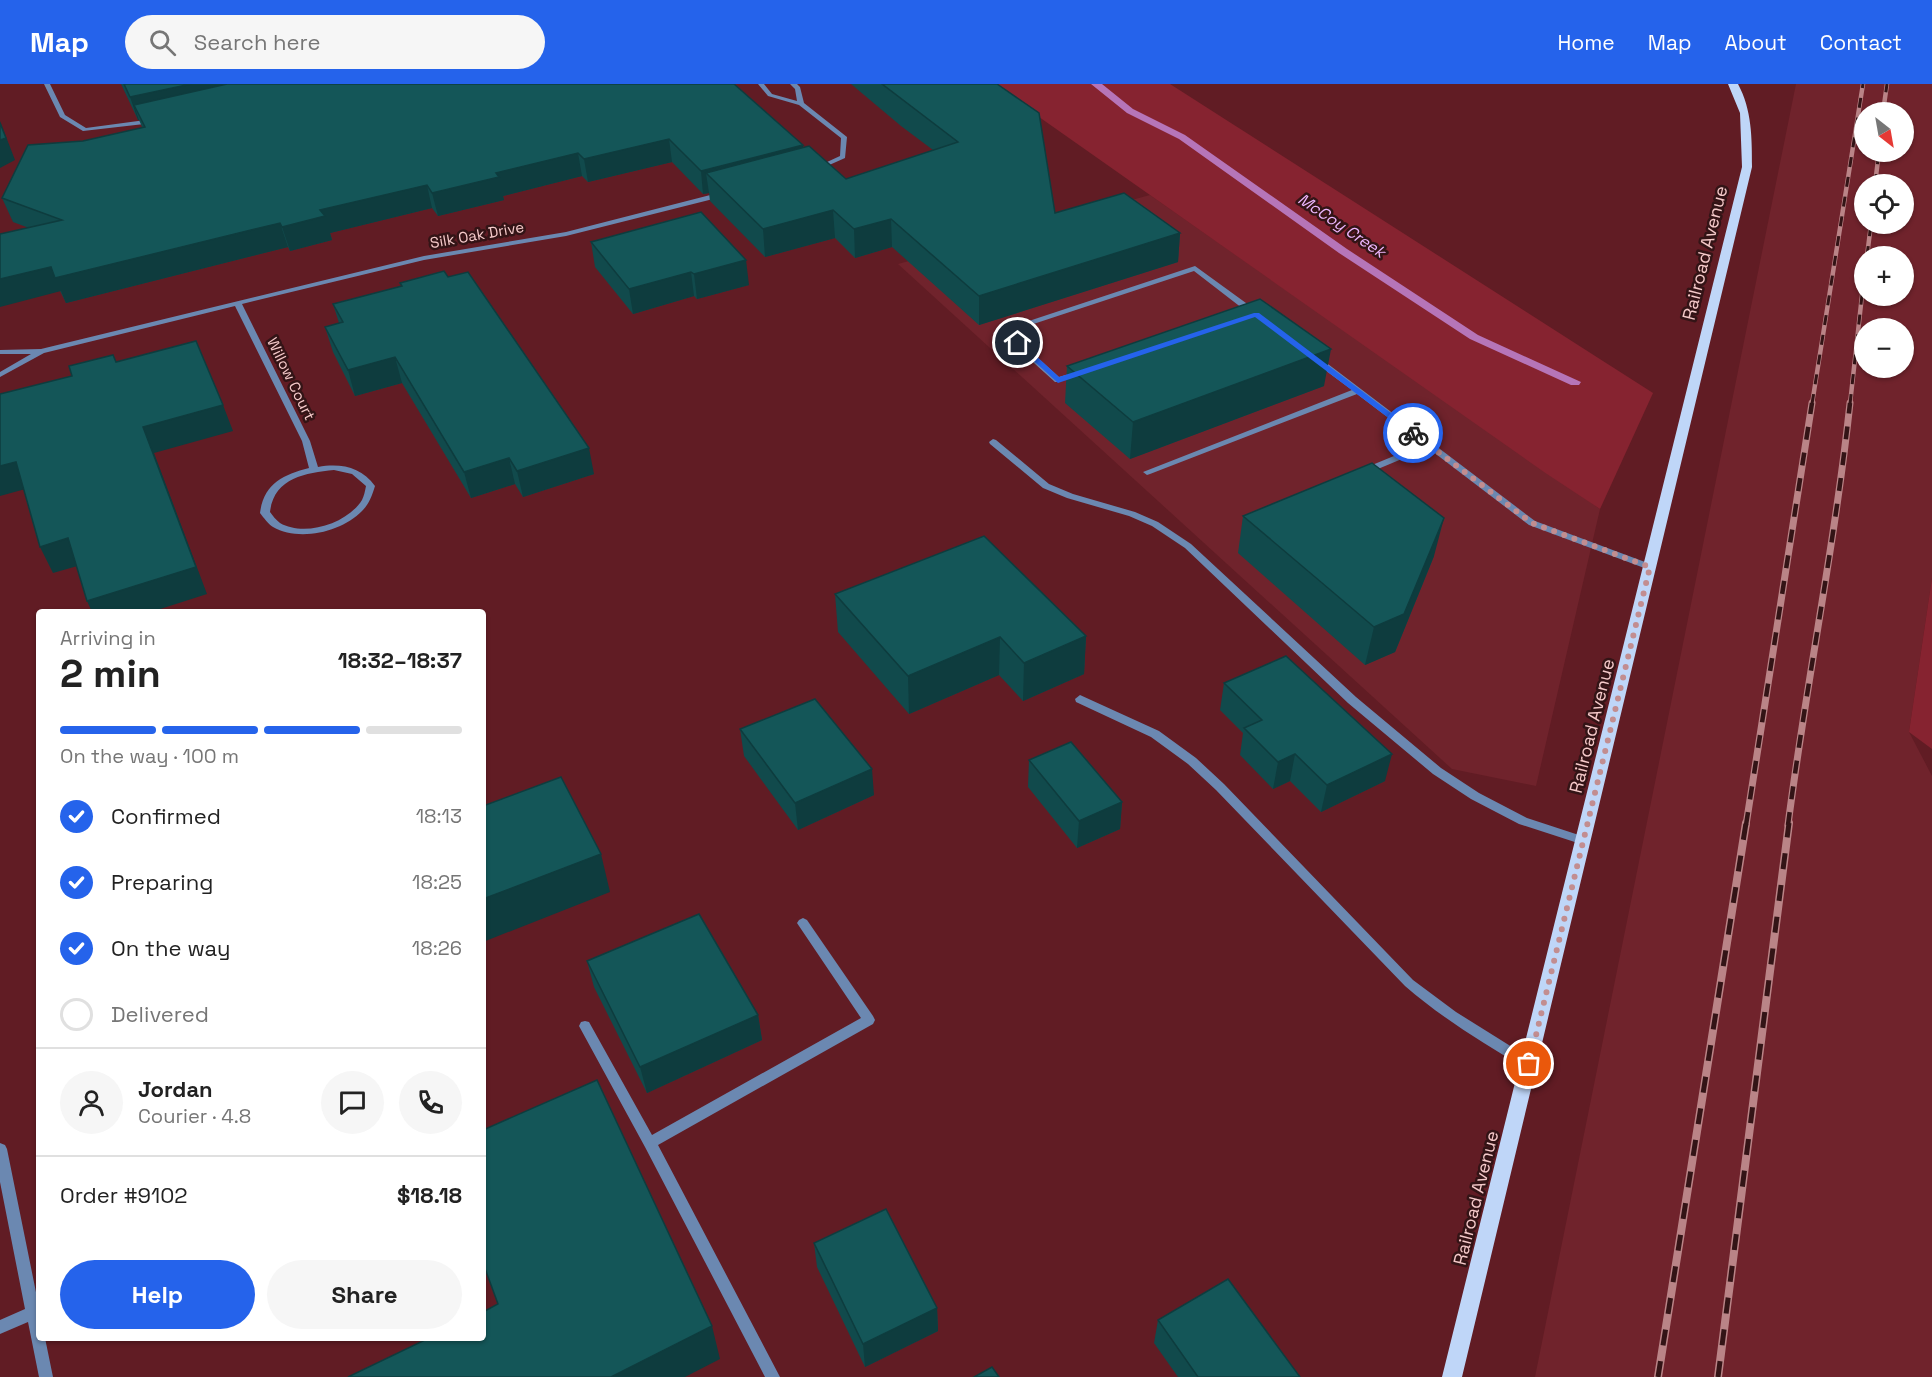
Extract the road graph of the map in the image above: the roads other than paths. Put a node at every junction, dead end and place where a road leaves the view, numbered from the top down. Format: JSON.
{"nodes":[{"id":1,"x":47,"y":84,"type":"edge"},
{"id":2,"x":762,"y":84,"type":"edge"},
{"id":3,"x":793,"y":84,"type":"edge"},
{"id":4,"x":1733,"y":84,"type":"edge"},
{"id":5,"x":801,"y":104,"type":"junction"},
{"id":6,"x":157,"y":120,"type":"edge"},
{"id":7,"x":809,"y":171,"type":"edge"},
{"id":8,"x":728,"y":192,"type":"edge"},
{"id":9,"x":238,"y":304,"type":"junction"},
{"id":10,"x":1256,"y":314,"type":"junction"},
{"id":11,"x":1245,"y":318,"type":"edge"},
{"id":12,"x":1265,"y":321,"type":"edge"},
{"id":13,"x":41,"y":351,"type":"junction"},
{"id":14,"x":0,"y":352,"type":"edge"},
{"id":15,"x":1312,"y":356,"type":"edge"},
{"id":16,"x":1091,"y":369,"type":"edge"},
{"id":17,"x":0,"y":375,"type":"edge"},
{"id":18,"x":1358,"y":391,"type":"junction"},
{"id":19,"x":993,"y":442,"type":"dead end"},
{"id":20,"x":1430,"y":445,"type":"junction"},
{"id":21,"x":314,"y":469,"type":"junction"},
{"id":22,"x":1147,"y":472,"type":"dead end"},
{"id":23,"x":1357,"y":474,"type":"edge"},
{"id":24,"x":1650,"y":567,"type":"junction"},
{"id":25,"x":1080,"y":699,"type":"dead end"},
{"id":26,"x":1584,"y":841,"type":"junction"},
{"id":27,"x":804,"y":923,"type":"dead end"},
{"id":28,"x":585,"y":1026,"type":"dead end"},
{"id":29,"x":1529,"y":1064,"type":"junction"},
{"id":30,"x":650,"y":1143,"type":"junction"},
{"id":31,"x":0,"y":1149,"type":"edge"},
{"id":32,"x":32,"y":1313,"type":"junction"},
{"id":33,"x":0,"y":1327,"type":"edge"},
{"id":34,"x":36,"y":1331,"type":"edge"},
{"id":35,"x":38,"y":1341,"type":"edge"},
{"id":36,"x":46,"y":1377,"type":"edge"},
{"id":37,"x":773,"y":1377,"type":"edge"},
{"id":38,"x":1452,"y":1377,"type":"edge"}],
"edges":[{"from":1,"to":6,"type":"street"},
{"from":2,"to":5,"type":"street"},
{"from":3,"to":5,"type":"street"},
{"from":4,"to":24,"type":"main road","name":"Railroad Avenue"},
{"from":5,"to":7,"type":"street"},
{"from":8,"to":9,"type":"street","name":"Silk Oak Drive"},
{"from":9,"to":13,"type":"street","name":"Silk Oak Drive"},
{"from":9,"to":21,"type":"street","name":"Willow Court"},
{"from":10,"to":11,"type":"street"},
{"from":10,"to":12,"type":"street"},
{"from":10,"to":16,"type":"street"},
{"from":13,"to":14,"type":"street","name":"Silk Oak Drive"},
{"from":13,"to":17,"type":"street","name":"Silk Oak Drive"},
{"from":15,"to":18,"type":"street"},
{"from":18,"to":20,"type":"street"},
{"from":18,"to":22,"type":"street"},
{"from":19,"to":26,"type":"street"},
{"from":20,"to":23,"type":"street"},
{"from":20,"to":24,"type":"street"},
{"from":21,"to":21,"type":"street"},
{"from":24,"to":26,"type":"main road","name":"Railroad Avenue"},
{"from":25,"to":29,"type":"street"},
{"from":26,"to":29,"type":"main road","name":"Railroad Avenue"},
{"from":27,"to":30,"type":"street"},
{"from":28,"to":30,"type":"street"},
{"from":29,"to":38,"type":"main road","name":"Railroad Avenue"},
{"from":30,"to":37,"type":"street"},
{"from":31,"to":32,"type":"street"},
{"from":32,"to":33,"type":"street"},
{"from":32,"to":34,"type":"street"},
{"from":35,"to":36,"type":"street"}]}
